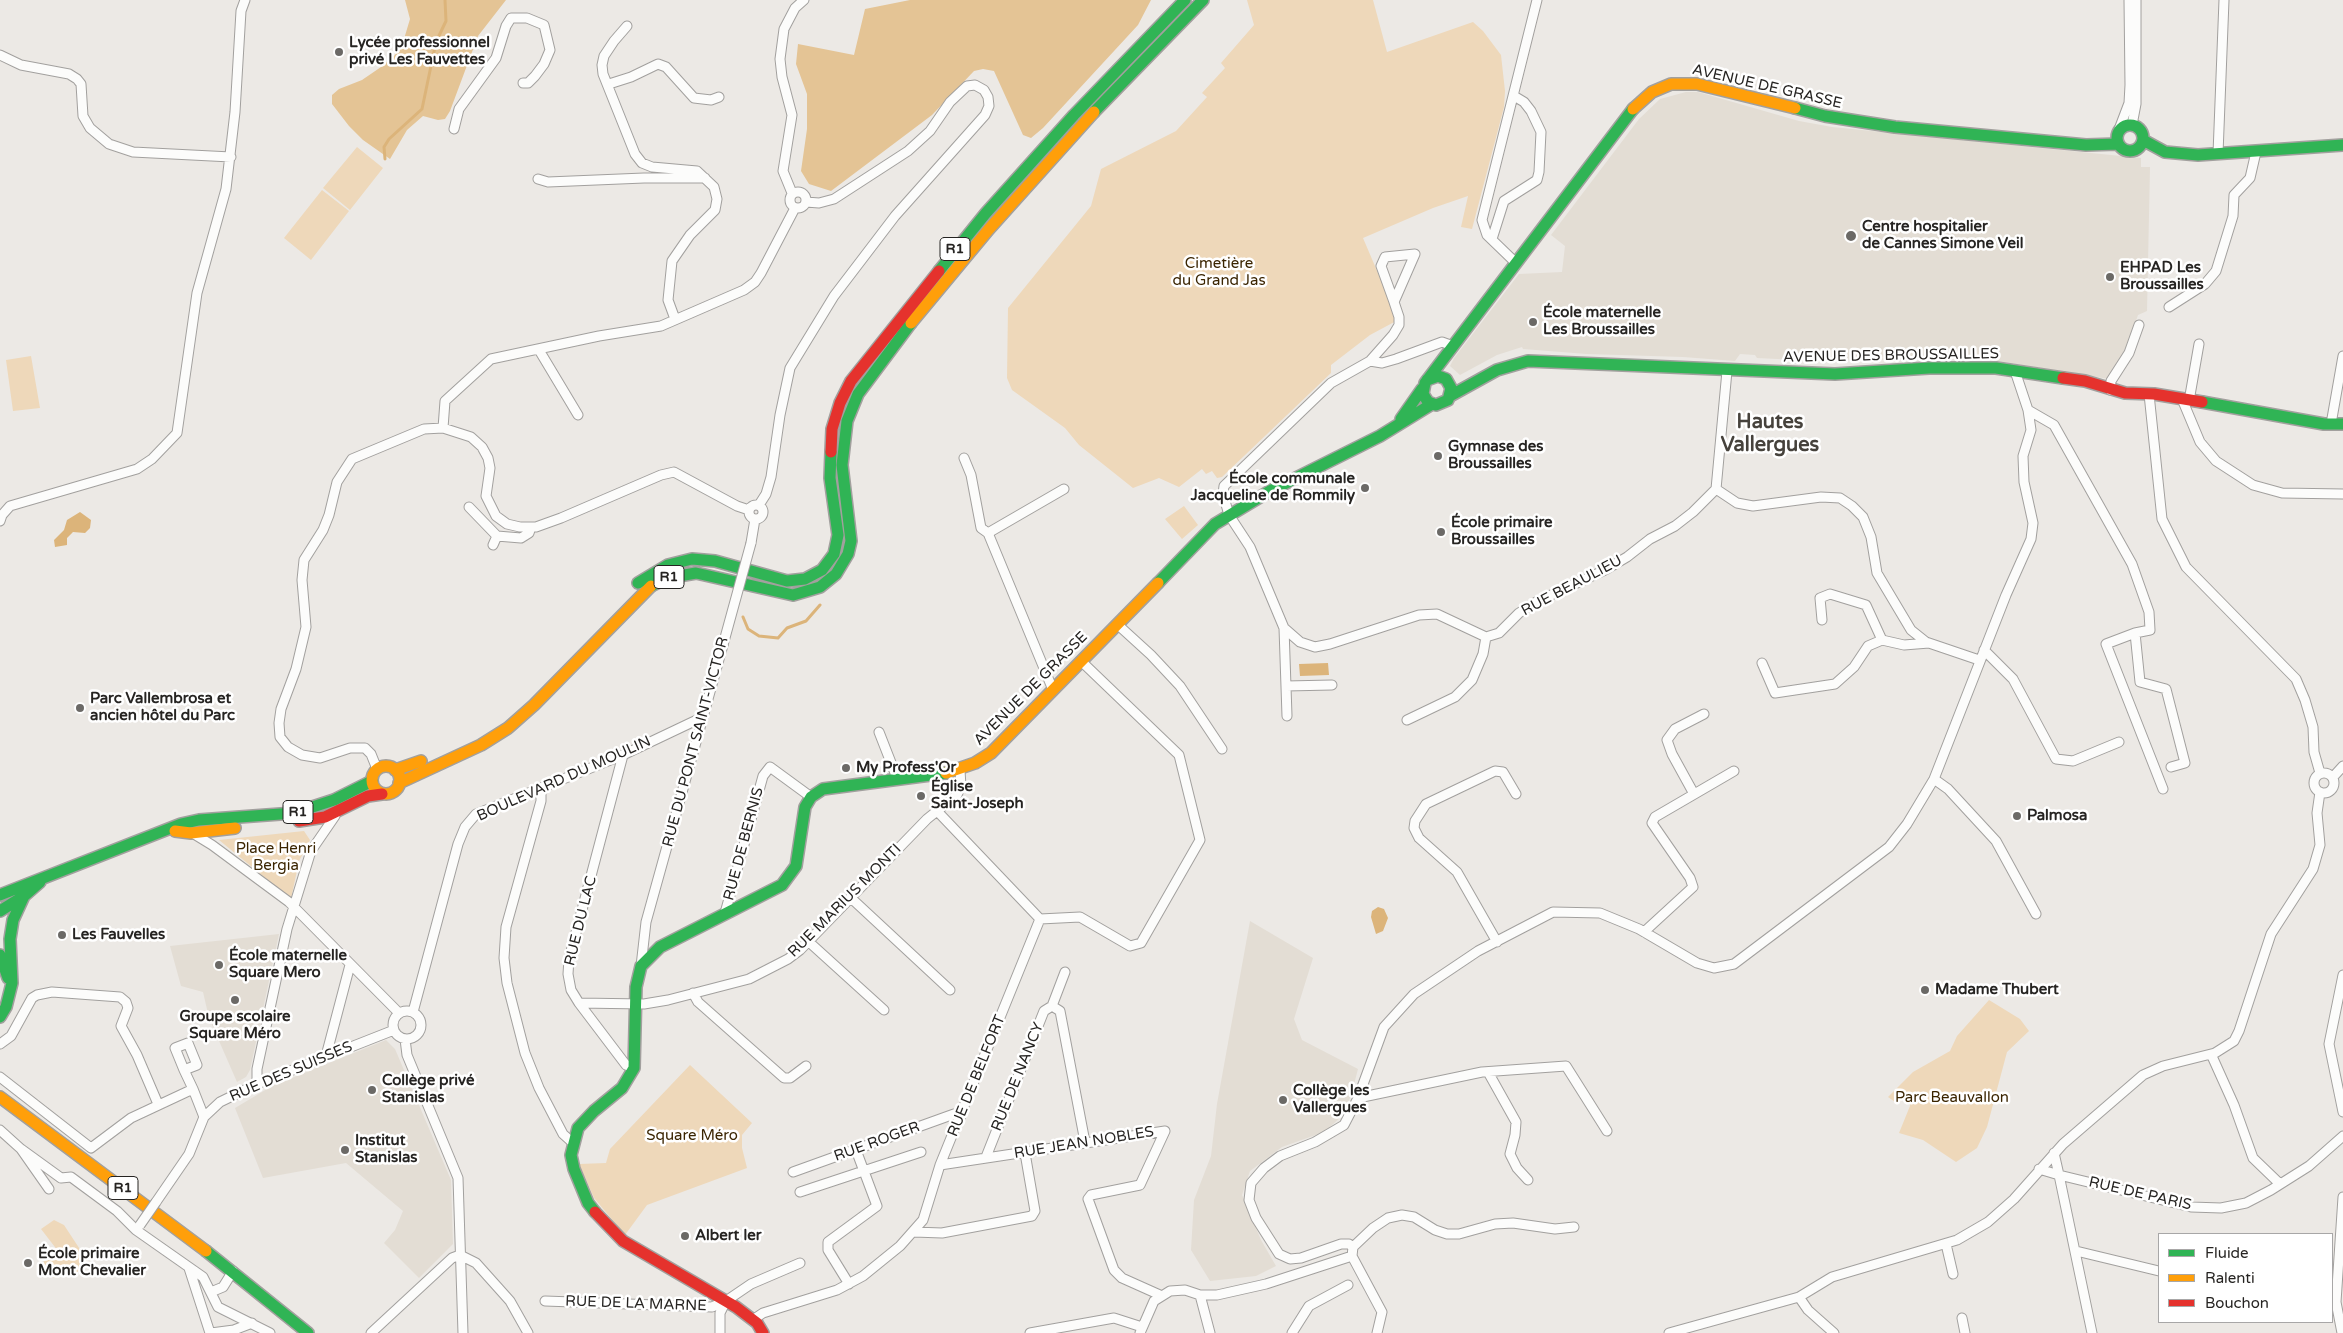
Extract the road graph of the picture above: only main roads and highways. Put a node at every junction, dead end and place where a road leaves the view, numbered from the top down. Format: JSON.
{"nodes":[{"id":1,"x":1185,"y":0,"type":"edge"},
{"id":2,"x":1203,"y":0,"type":"edge"},
{"id":3,"x":2118,"y":138,"type":"junction"},
{"id":4,"x":2143,"y":140,"type":"junction"},
{"id":5,"x":2343,"y":145,"type":"edge"},
{"id":6,"x":1450,"y":350,"type":"junction"},
{"id":7,"x":1446,"y":380,"type":"junction"},
{"id":8,"x":1424,"y":384,"type":"junction"},
{"id":9,"x":1469,"y":384,"type":"junction"},
{"id":10,"x":1450,"y":396,"type":"junction"},
{"id":11,"x":1432,"y":404,"type":"junction"},
{"id":12,"x":2337,"y":424,"type":"edge"},
{"id":13,"x":1396,"y":425,"type":"junction"},
{"id":14,"x":395,"y":770,"type":"junction"},
{"id":15,"x":372,"y":782,"type":"junction"},
{"id":16,"x":399,"y":783,"type":"junction"},
{"id":17,"x":382,"y":794,"type":"junction"},
{"id":18,"x":210,"y":825,"type":"junction"},
{"id":19,"x":168,"y":830,"type":"junction"},
{"id":20,"x":41,"y":880,"type":"junction"},
{"id":21,"x":0,"y":895,"type":"edge"},
{"id":22,"x":24,"y":896,"type":"junction"},
{"id":23,"x":0,"y":911,"type":"edge"},
{"id":24,"x":0,"y":955,"type":"edge"},
{"id":25,"x":9,"y":992,"type":"junction"},
{"id":26,"x":0,"y":1017,"type":"edge"},
{"id":27,"x":0,"y":1097,"type":"edge"},
{"id":28,"x":0,"y":1110,"type":"edge"},
{"id":29,"x":231,"y":1276,"type":"junction"},
{"id":30,"x":293,"y":1333,"type":"edge"},
{"id":31,"x":308,"y":1333,"type":"edge"},
{"id":32,"x":763,"y":1333,"type":"edge"}],
"edges":[{"from":1,"to":14,"type":"main road","number":"R1"},
{"from":2,"to":16,"type":"main road","number":"R1"},
{"from":3,"to":4,"type":"main road","name":"AVENUE DE GRASSE"},
{"from":3,"to":4,"type":"main road","name":"AVENUE DE GRASSE"},
{"from":3,"to":6,"type":"main road","name":"AVENUE DE GRASSE"},
{"from":4,"to":5,"type":"main road"},
{"from":6,"to":7,"type":"main road","name":"AVENUE DE GRASSE"},
{"from":6,"to":8,"type":"main road","name":"AVENUE DE GRASSE"},
{"from":7,"to":8,"type":"main road"},
{"from":7,"to":9,"type":"main road","name":"AVENUE DES BROUSSAILLES"},
{"from":7,"to":10,"type":"main road"},
{"from":8,"to":11,"type":"main road"},
{"from":8,"to":13,"type":"main road","name":"AVENUE DE GRASSE"},
{"from":9,"to":10,"type":"main road","name":"AVENUE DES BROUSSAILLES"},
{"from":9,"to":12,"type":"main road","name":"AVENUE DES BROUSSAILLES"},
{"from":10,"to":11,"type":"main road"},
{"from":11,"to":13,"type":"main road"},
{"from":13,"to":32,"type":"main road","name":"AVENUE DE GRASSE"},
{"from":14,"to":15,"type":"main road"},
{"from":14,"to":16,"type":"main road"},
{"from":15,"to":17,"type":"main road"},
{"from":15,"to":18,"type":"main road","number":"R1"},
{"from":16,"to":17,"type":"main road"},
{"from":17,"to":18,"type":"main road","number":"R1"},
{"from":18,"to":19,"type":"main road","number":"R1"},
{"from":18,"to":19,"type":"main road","number":"R1"},
{"from":19,"to":20,"type":"main road","number":"R1"},
{"from":20,"to":21,"type":"main road","number":"R1"},
{"from":20,"to":22,"type":"main road","number":"R1"},
{"from":22,"to":23,"type":"main road"},
{"from":22,"to":25,"type":"main road","number":"R1"},
{"from":24,"to":25,"type":"main road"},
{"from":25,"to":26,"type":"main road","number":"R1"},
{"from":27,"to":29,"type":"main road","number":"R1"},
{"from":28,"to":29,"type":"main road","number":"R1"},
{"from":29,"to":30,"type":"main road","number":"R1"},
{"from":29,"to":31,"type":"main road","number":"R1"}]}
